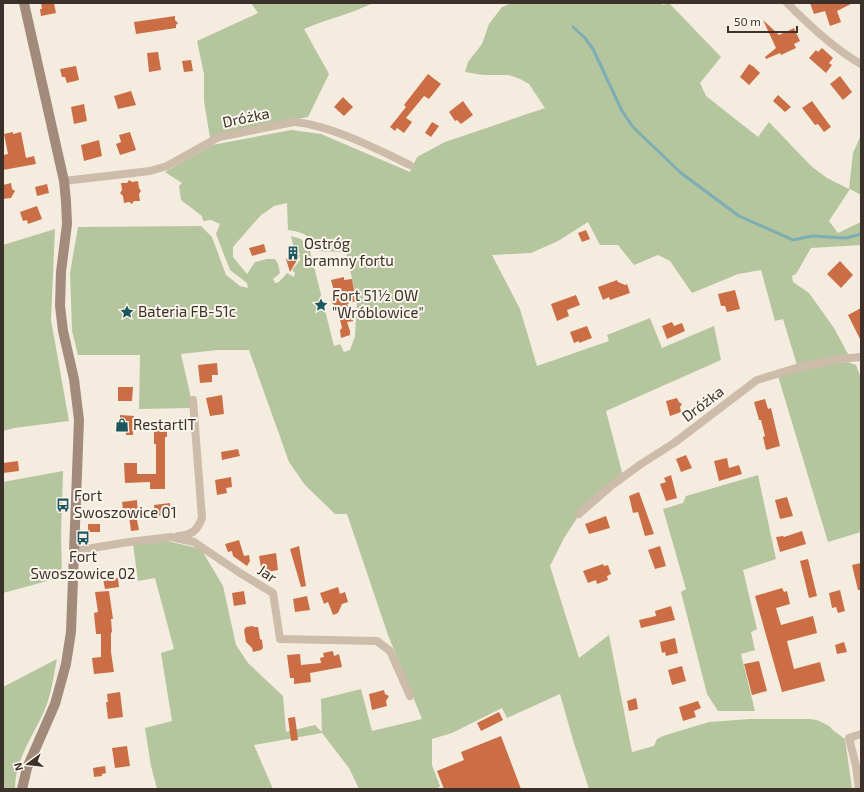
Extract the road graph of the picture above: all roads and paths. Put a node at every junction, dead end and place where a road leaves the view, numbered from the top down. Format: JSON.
{"nodes":[{"id":1,"x":24,"y":3,"type":"edge"},
{"id":2,"x":787,"y":3,"type":"edge"},
{"id":3,"x":861,"y":64,"type":"edge"},
{"id":4,"x":410,"y":165,"type":"dead end"},
{"id":5,"x":64,"y":181,"type":"junction"},
{"id":6,"x":861,"y":358,"type":"edge"},
{"id":7,"x":193,"y":400,"type":"dead end"},
{"id":8,"x":579,"y":514,"type":"dead end"},
{"id":9,"x":171,"y":537,"type":"junction"},
{"id":10,"x":74,"y":551,"type":"junction"},
{"id":11,"x":410,"y":696,"type":"dead end"},
{"id":12,"x":861,"y":734,"type":"edge"},
{"id":13,"x":22,"y":789,"type":"edge"},
{"id":14,"x":859,"y":789,"type":"edge"}],
"edges":[{"from":1,"to":5,"type":"street"},
{"from":2,"to":3,"type":"street"},
{"from":4,"to":5,"type":"street","name":"Dróżka"},
{"from":5,"to":10,"type":"street"},
{"from":6,"to":8,"type":"street","name":"Dróżka"},
{"from":7,"to":9,"type":"street"},
{"from":9,"to":10,"type":"street","name":"Jar"},
{"from":9,"to":11,"type":"street","name":"Jar"},
{"from":10,"to":13,"type":"street"},
{"from":12,"to":14,"type":"street"}]}
